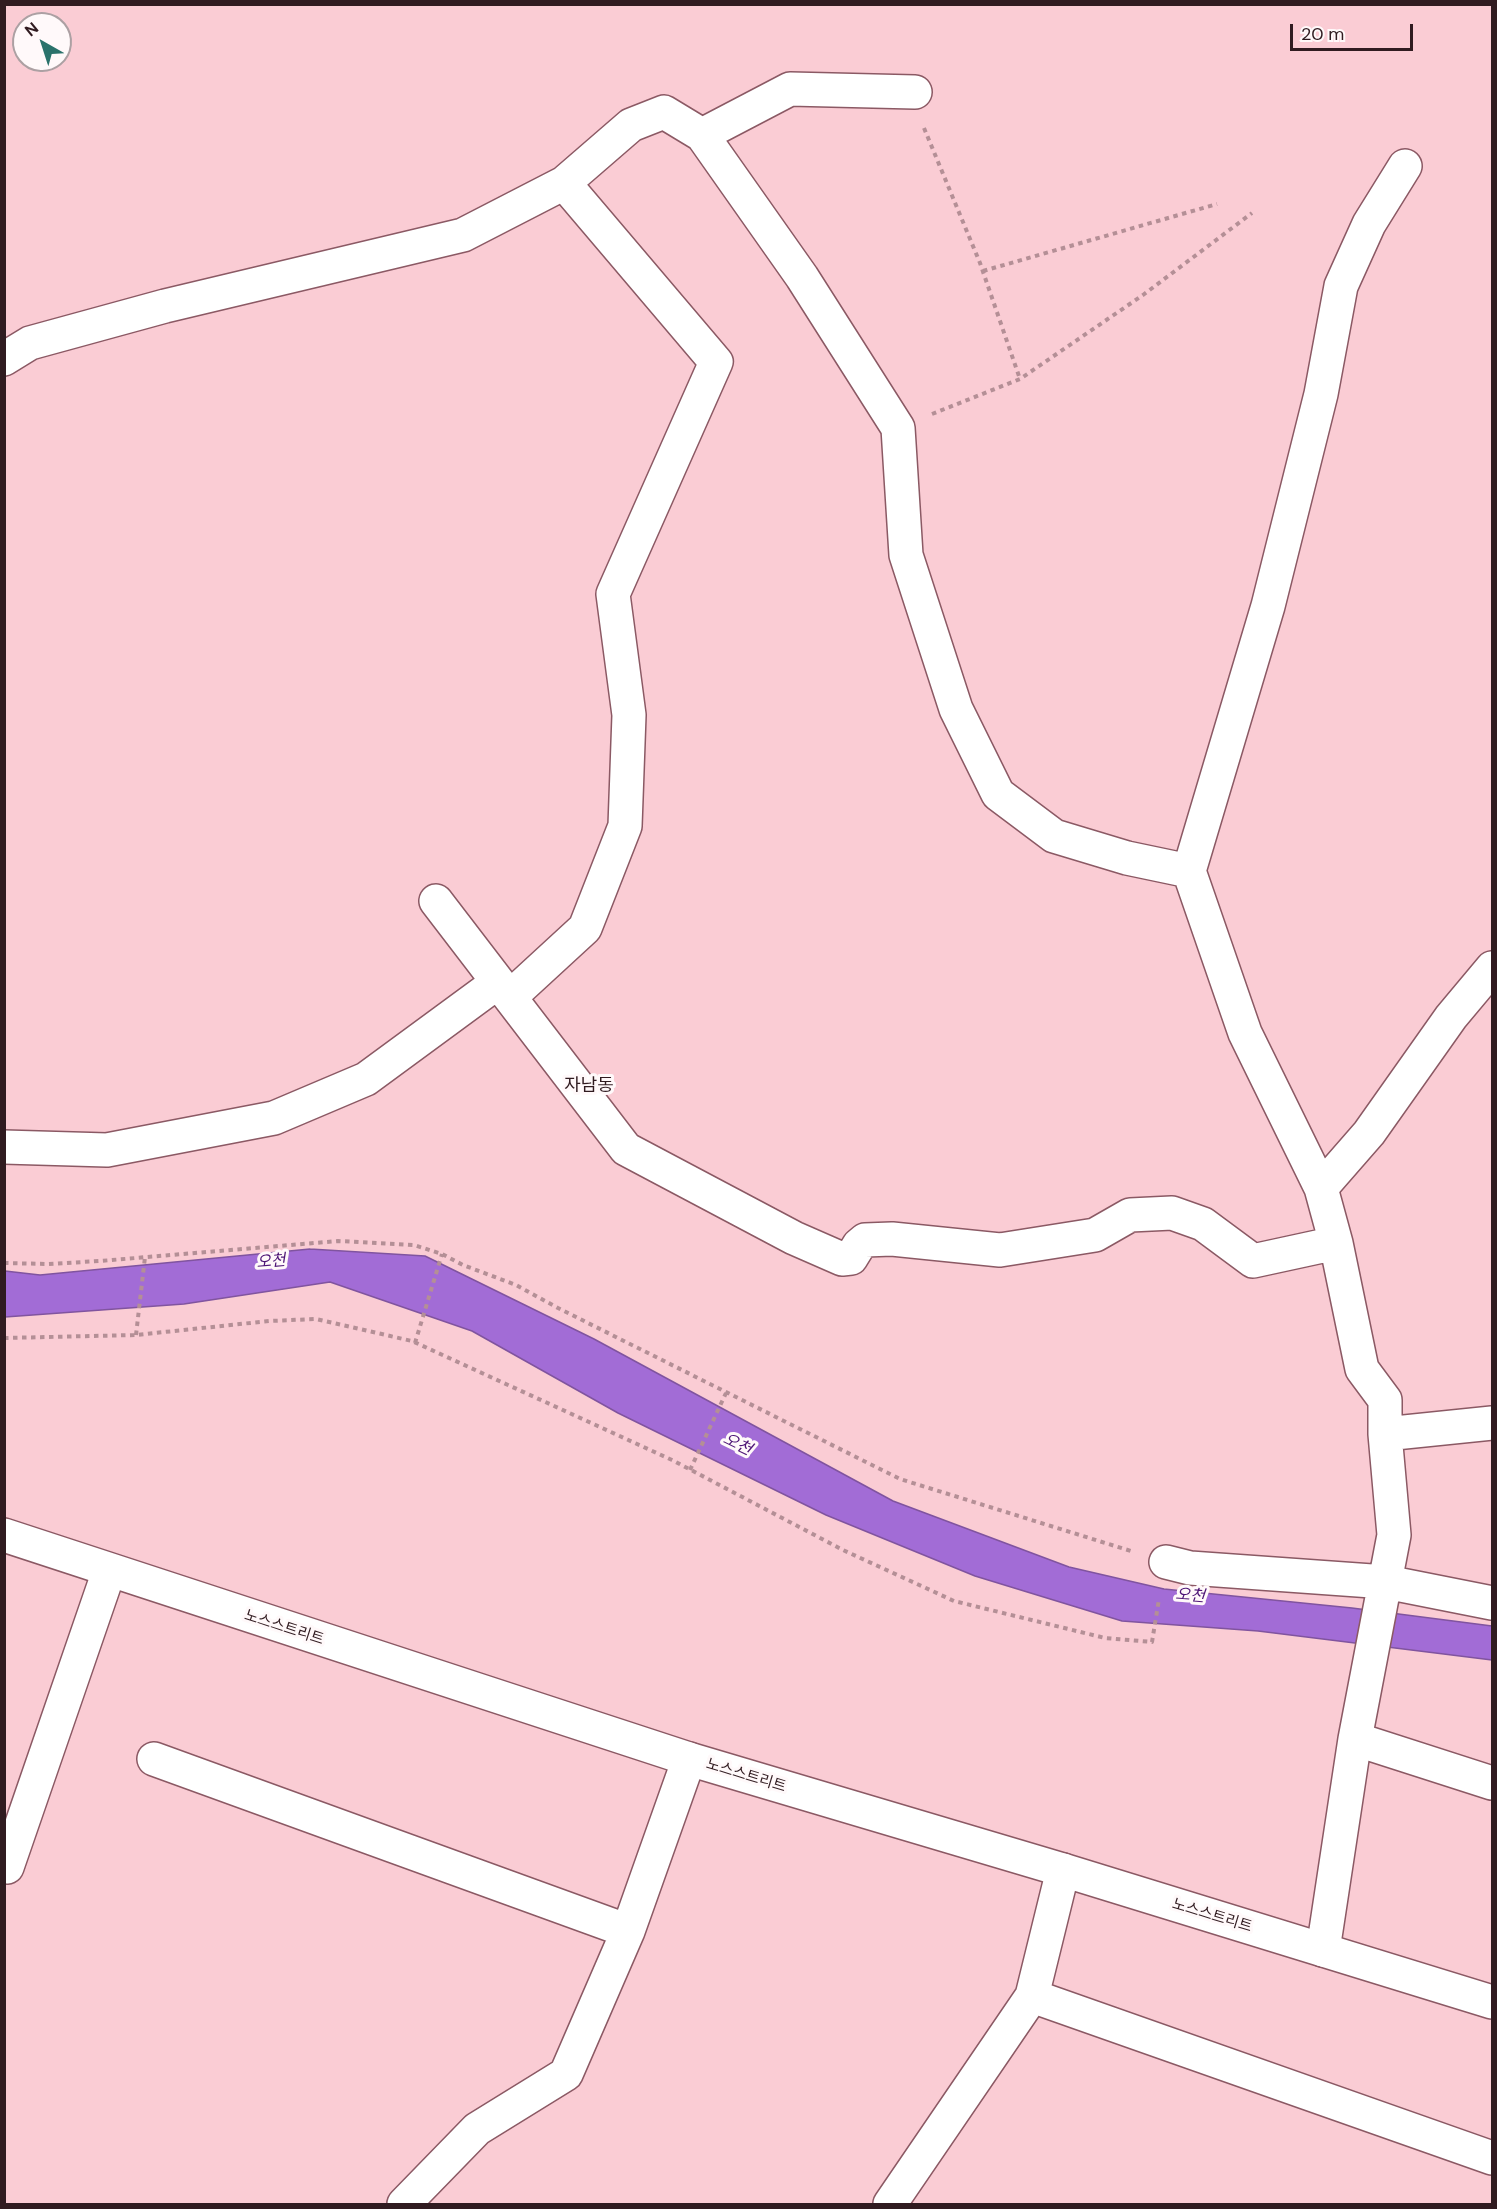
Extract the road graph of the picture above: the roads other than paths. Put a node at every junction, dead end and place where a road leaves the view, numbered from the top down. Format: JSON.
{"nodes":[{"id":1,"x":915,"y":92,"type":"road end"},
{"id":2,"x":702,"y":135,"type":"junction"},
{"id":3,"x":1405,"y":166,"type":"dead end"},
{"id":4,"x":564,"y":183,"type":"junction"},
{"id":5,"x":4,"y":359,"type":"edge"},
{"id":6,"x":1189,"y":871,"type":"junction"},
{"id":7,"x":436,"y":901,"type":"dead end"},
{"id":8,"x":1492,"y":968,"type":"edge"},
{"id":9,"x":504,"y":990,"type":"junction"},
{"id":10,"x":4,"y":1147,"type":"edge"},
{"id":11,"x":1321,"y":1188,"type":"junction"},
{"id":12,"x":1335,"y":1243,"type":"junction"},
{"id":13,"x":1492,"y":1423,"type":"edge"},
{"id":14,"x":1385,"y":1434,"type":"junction"},
{"id":15,"x":4,"y":1535,"type":"edge"},
{"id":16,"x":1166,"y":1562,"type":"road end"},
{"id":17,"x":109,"y":1571,"type":"junction"},
{"id":18,"x":1386,"y":1582,"type":"junction"},
{"id":19,"x":1492,"y":1602,"type":"edge"},
{"id":20,"x":1355,"y":1739,"type":"junction"},
{"id":21,"x":154,"y":1759,"type":"dead end"},
{"id":22,"x":689,"y":1759,"type":"junction"},
{"id":23,"x":1492,"y":1783,"type":"edge"},
{"id":24,"x":7,"y":1867,"type":"dead end"},
{"id":25,"x":1063,"y":1870,"type":"junction"},
{"id":26,"x":628,"y":1931,"type":"junction"},
{"id":27,"x":1323,"y":1950,"type":"junction"},
{"id":28,"x":1032,"y":1996,"type":"junction"},
{"id":29,"x":1492,"y":2002,"type":"edge"},
{"id":30,"x":1492,"y":2158,"type":"edge"},
{"id":31,"x":404,"y":2205,"type":"edge"},
{"id":32,"x":890,"y":2205,"type":"edge"}],
"edges":[{"from":1,"to":2,"type":"street"},
{"from":2,"to":4,"type":"street"},
{"from":2,"to":6,"type":"street"},
{"from":3,"to":6,"type":"street"},
{"from":4,"to":5,"type":"street"},
{"from":4,"to":9,"type":"street"},
{"from":6,"to":11,"type":"street"},
{"from":7,"to":9,"type":"street"},
{"from":8,"to":11,"type":"street"},
{"from":9,"to":10,"type":"street"},
{"from":9,"to":12,"type":"street"},
{"from":11,"to":12,"type":"street"},
{"from":12,"to":14,"type":"street"},
{"from":13,"to":14,"type":"street"},
{"from":14,"to":18,"type":"street"},
{"from":15,"to":17,"type":"street","name":"노스스트리트"},
{"from":16,"to":18,"type":"street"},
{"from":17,"to":22,"type":"street","name":"노스스트리트"},
{"from":17,"to":24,"type":"street"},
{"from":18,"to":19,"type":"street"},
{"from":18,"to":20,"type":"street"},
{"from":20,"to":23,"type":"street"},
{"from":20,"to":27,"type":"street"},
{"from":21,"to":26,"type":"street"},
{"from":22,"to":25,"type":"street","name":"노스스트리트"},
{"from":22,"to":26,"type":"street"},
{"from":25,"to":27,"type":"street","name":"노스스트리트"},
{"from":25,"to":28,"type":"street"},
{"from":26,"to":31,"type":"street"},
{"from":27,"to":29,"type":"street","name":"노스스트리트"},
{"from":28,"to":30,"type":"street"},
{"from":28,"to":32,"type":"street"}]}
